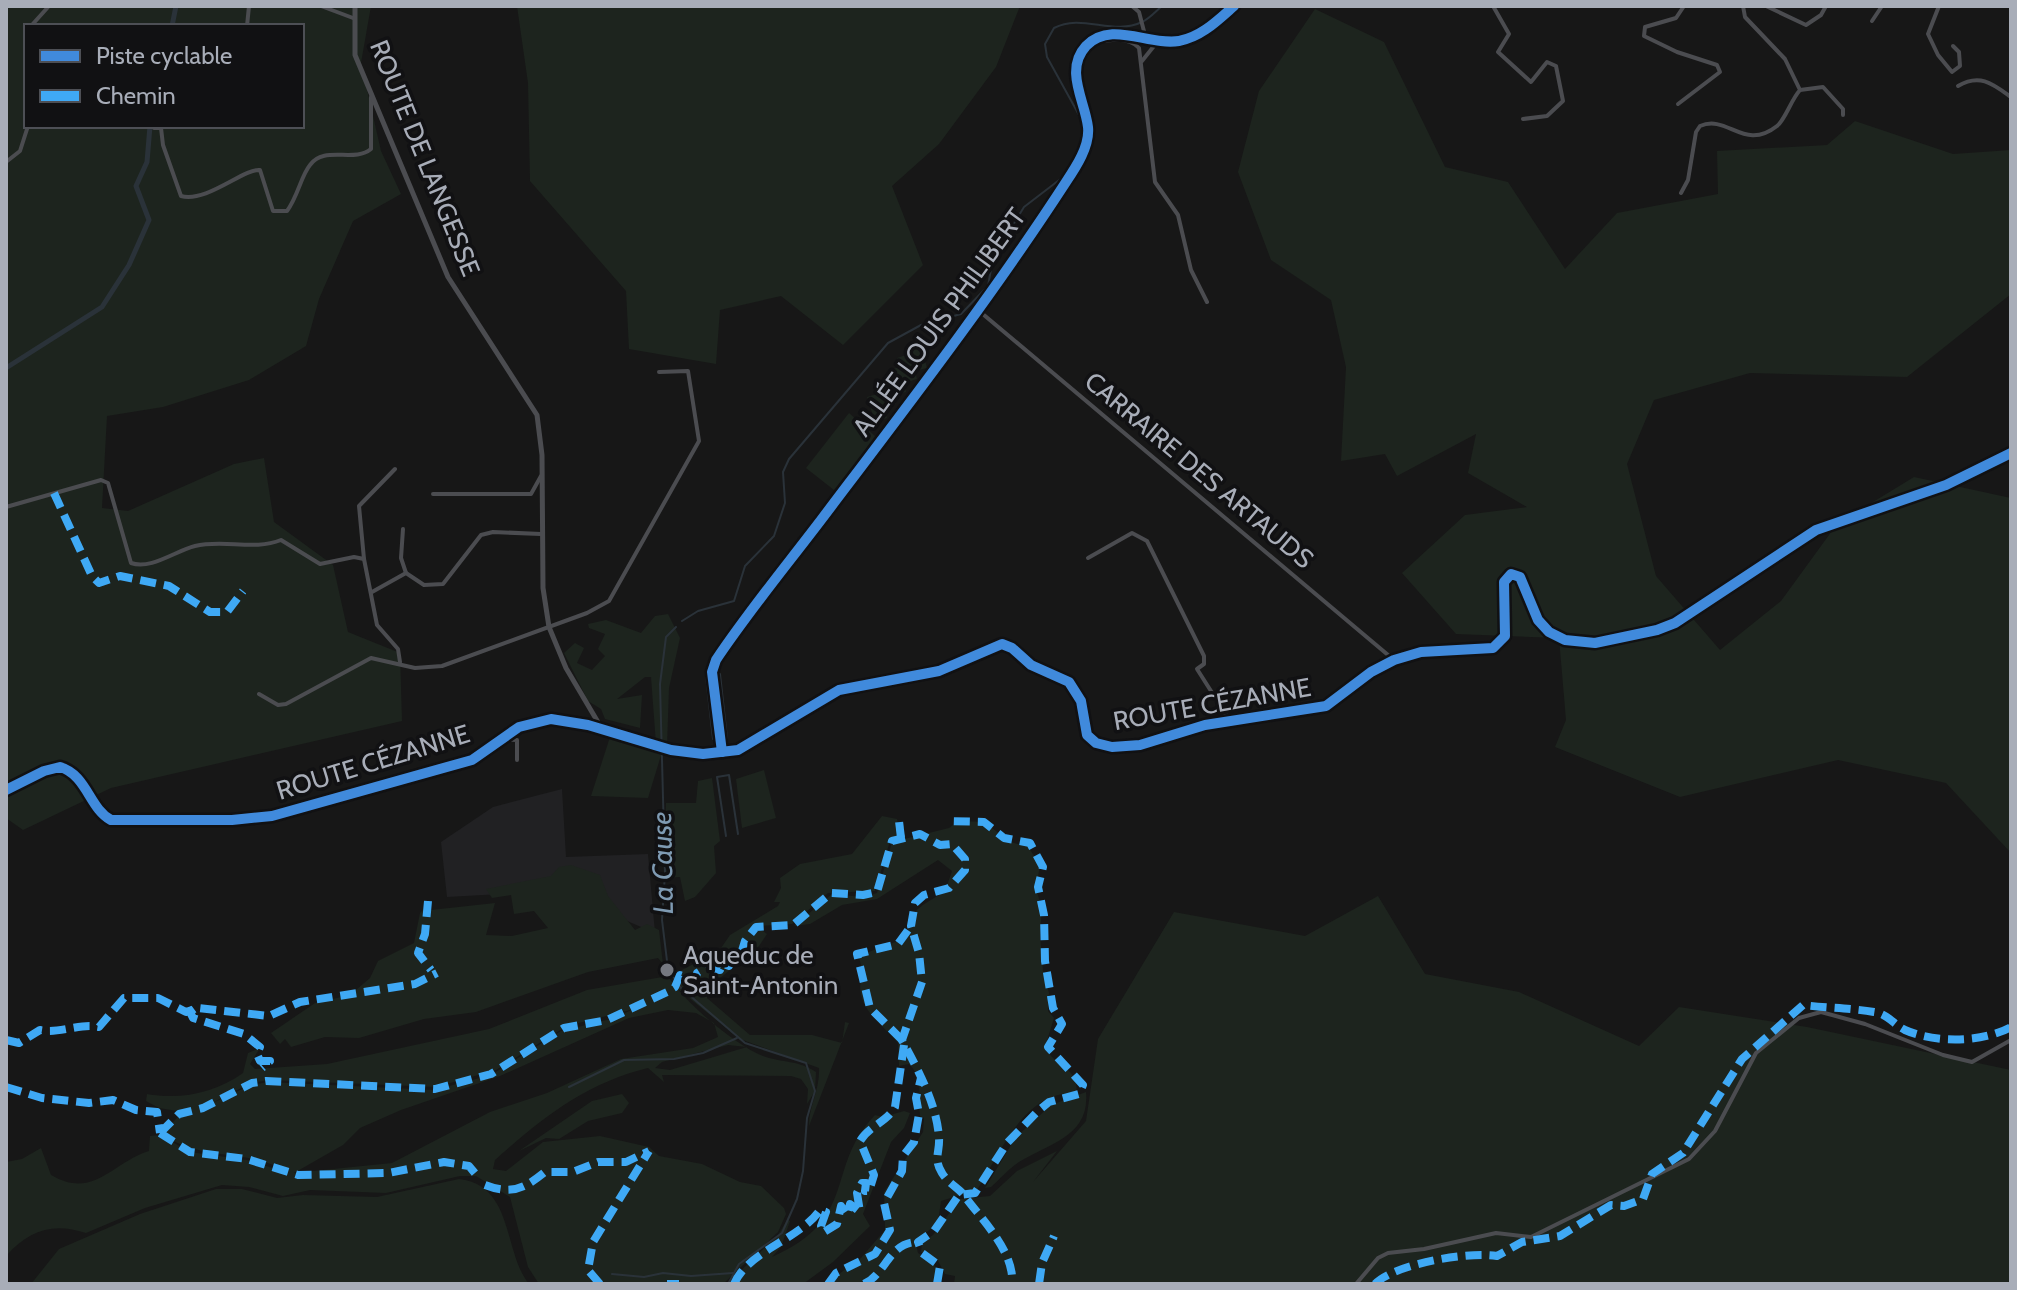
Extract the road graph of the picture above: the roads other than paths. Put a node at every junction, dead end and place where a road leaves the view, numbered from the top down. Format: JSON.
{"nodes":[{"id":1,"x":49,"y":6,"type":"edge"},
{"id":2,"x":321,"y":6,"type":"edge"},
{"id":3,"x":355,"y":6,"type":"edge"},
{"id":4,"x":1132,"y":6,"type":"edge"},
{"id":5,"x":1234,"y":6,"type":"edge"},
{"id":6,"x":1493,"y":6,"type":"edge"},
{"id":7,"x":1684,"y":6,"type":"edge"},
{"id":8,"x":1743,"y":6,"type":"edge"},
{"id":9,"x":1766,"y":6,"type":"edge"},
{"id":10,"x":1826,"y":6,"type":"edge"},
{"id":11,"x":1882,"y":6,"type":"edge"},
{"id":12,"x":1939,"y":6,"type":"edge"},
{"id":13,"x":353,"y":18,"type":"junction"},
{"id":14,"x":1872,"y":21,"type":"dead end"},
{"id":15,"x":33,"y":24,"type":"edge"},
{"id":16,"x":1146,"y":39,"type":"junction"},
{"id":17,"x":1158,"y":41,"type":"junction"},
{"id":18,"x":1089,"y":44,"type":"junction"},
{"id":19,"x":1953,"y":46,"type":"dead end"},
{"id":20,"x":1141,"y":63,"type":"junction"},
{"id":21,"x":1958,"y":86,"type":"dead end"},
{"id":22,"x":1800,"y":90,"type":"junction"},
{"id":23,"x":371,"y":93,"type":"junction"},
{"id":24,"x":2011,"y":97,"type":"edge"},
{"id":25,"x":1678,"y":104,"type":"dead end"},
{"id":26,"x":1843,"y":115,"type":"dead end"},
{"id":27,"x":1523,"y":119,"type":"dead end"},
{"id":28,"x":27,"y":128,"type":"edge"},
{"id":29,"x":154,"y":128,"type":"edge"},
{"id":30,"x":6,"y":162,"type":"edge"},
{"id":31,"x":1681,"y":193,"type":"dead end"},
{"id":32,"x":1207,"y":302,"type":"dead end"},
{"id":33,"x":978,"y":310,"type":"junction"},
{"id":34,"x":659,"y":372,"type":"dead end"},
{"id":35,"x":2011,"y":453,"type":"edge"},
{"id":36,"x":395,"y":469,"type":"dead end"},
{"id":37,"x":541,"y":476,"type":"junction"},
{"id":38,"x":433,"y":494,"type":"dead end"},
{"id":39,"x":6,"y":507,"type":"edge"},
{"id":40,"x":403,"y":529,"type":"dead end"},
{"id":41,"x":541,"y":534,"type":"junction"},
{"id":42,"x":1088,"y":558,"type":"dead end"},
{"id":43,"x":364,"y":559,"type":"junction"},
{"id":44,"x":406,"y":573,"type":"junction"},
{"id":45,"x":372,"y":592,"type":"junction"},
{"id":46,"x":549,"y":627,"type":"junction"},
{"id":47,"x":1394,"y":660,"type":"junction"},
{"id":48,"x":400,"y":663,"type":"junction"},
{"id":49,"x":259,"y":694,"type":"dead end"},
{"id":50,"x":1230,"y":721,"type":"junction"},
{"id":51,"x":602,"y":729,"type":"junction"},
{"id":52,"x":501,"y":739,"type":"junction"},
{"id":53,"x":722,"y":752,"type":"junction"},
{"id":54,"x":517,"y":760,"type":"dead end"},
{"id":55,"x":6,"y":790,"type":"edge"},
{"id":56,"x":2011,"y":1040,"type":"edge"},
{"id":57,"x":1356,"y":1284,"type":"edge"}],
"edges":[{"from":1,"to":15,"type":"street"},
{"from":2,"to":13,"type":"street"},
{"from":3,"to":13,"type":"street","name":"ROUTE DE LANGESSE"},
{"from":4,"to":16,"type":"street"},
{"from":5,"to":17,"type":"street"},
{"from":6,"to":27,"type":"street"},
{"from":7,"to":25,"type":"street"},
{"from":8,"to":22,"type":"street"},
{"from":9,"to":10,"type":"street"},
{"from":11,"to":14,"type":"street"},
{"from":12,"to":19,"type":"street"},
{"from":13,"to":23,"type":"street","name":"ROUTE DE LANGESSE"},
{"from":16,"to":17,"type":"street"},
{"from":16,"to":18,"type":"street"},
{"from":17,"to":20,"type":"street"},
{"from":18,"to":20,"type":"street"},
{"from":18,"to":33,"type":"street","name":"ALLÉE LOUIS PHILIBERT"},
{"from":20,"to":32,"type":"street"},
{"from":21,"to":24,"type":"street"},
{"from":22,"to":26,"type":"street"},
{"from":22,"to":31,"type":"street"},
{"from":23,"to":29,"type":"street"},
{"from":23,"to":37,"type":"street","name":"ROUTE DE LANGESSE"},
{"from":28,"to":30,"type":"street"},
{"from":33,"to":47,"type":"street","name":"CARRAIRE DES ARTAUDS"},
{"from":33,"to":53,"type":"street","name":"ALLÉE LOUIS PHILIBERT"},
{"from":34,"to":46,"type":"street"},
{"from":35,"to":47,"type":"street","name":"ROUTE CÉZANNE"},
{"from":36,"to":43,"type":"street"},
{"from":37,"to":38,"type":"street"},
{"from":37,"to":41,"type":"street","name":"ROUTE DE LANGESSE"},
{"from":39,"to":43,"type":"street"},
{"from":40,"to":44,"type":"street"},
{"from":41,"to":44,"type":"street"},
{"from":41,"to":46,"type":"street","name":"ROUTE DE LANGESSE"},
{"from":42,"to":50,"type":"street"},
{"from":43,"to":45,"type":"street"},
{"from":44,"to":45,"type":"street"},
{"from":45,"to":48,"type":"street"},
{"from":46,"to":48,"type":"street"},
{"from":46,"to":51,"type":"street","name":"ROUTE DE LANGESSE"},
{"from":47,"to":50,"type":"street","name":"ROUTE CÉZANNE"},
{"from":48,"to":49,"type":"street"},
{"from":50,"to":53,"type":"street","name":"ROUTE CÉZANNE"},
{"from":51,"to":52,"type":"street","name":"ROUTE CÉZANNE"},
{"from":51,"to":53,"type":"street","name":"ROUTE CÉZANNE"},
{"from":52,"to":54,"type":"street"},
{"from":52,"to":55,"type":"street","name":"ROUTE CÉZANNE"},
{"from":56,"to":57,"type":"street"}]}
